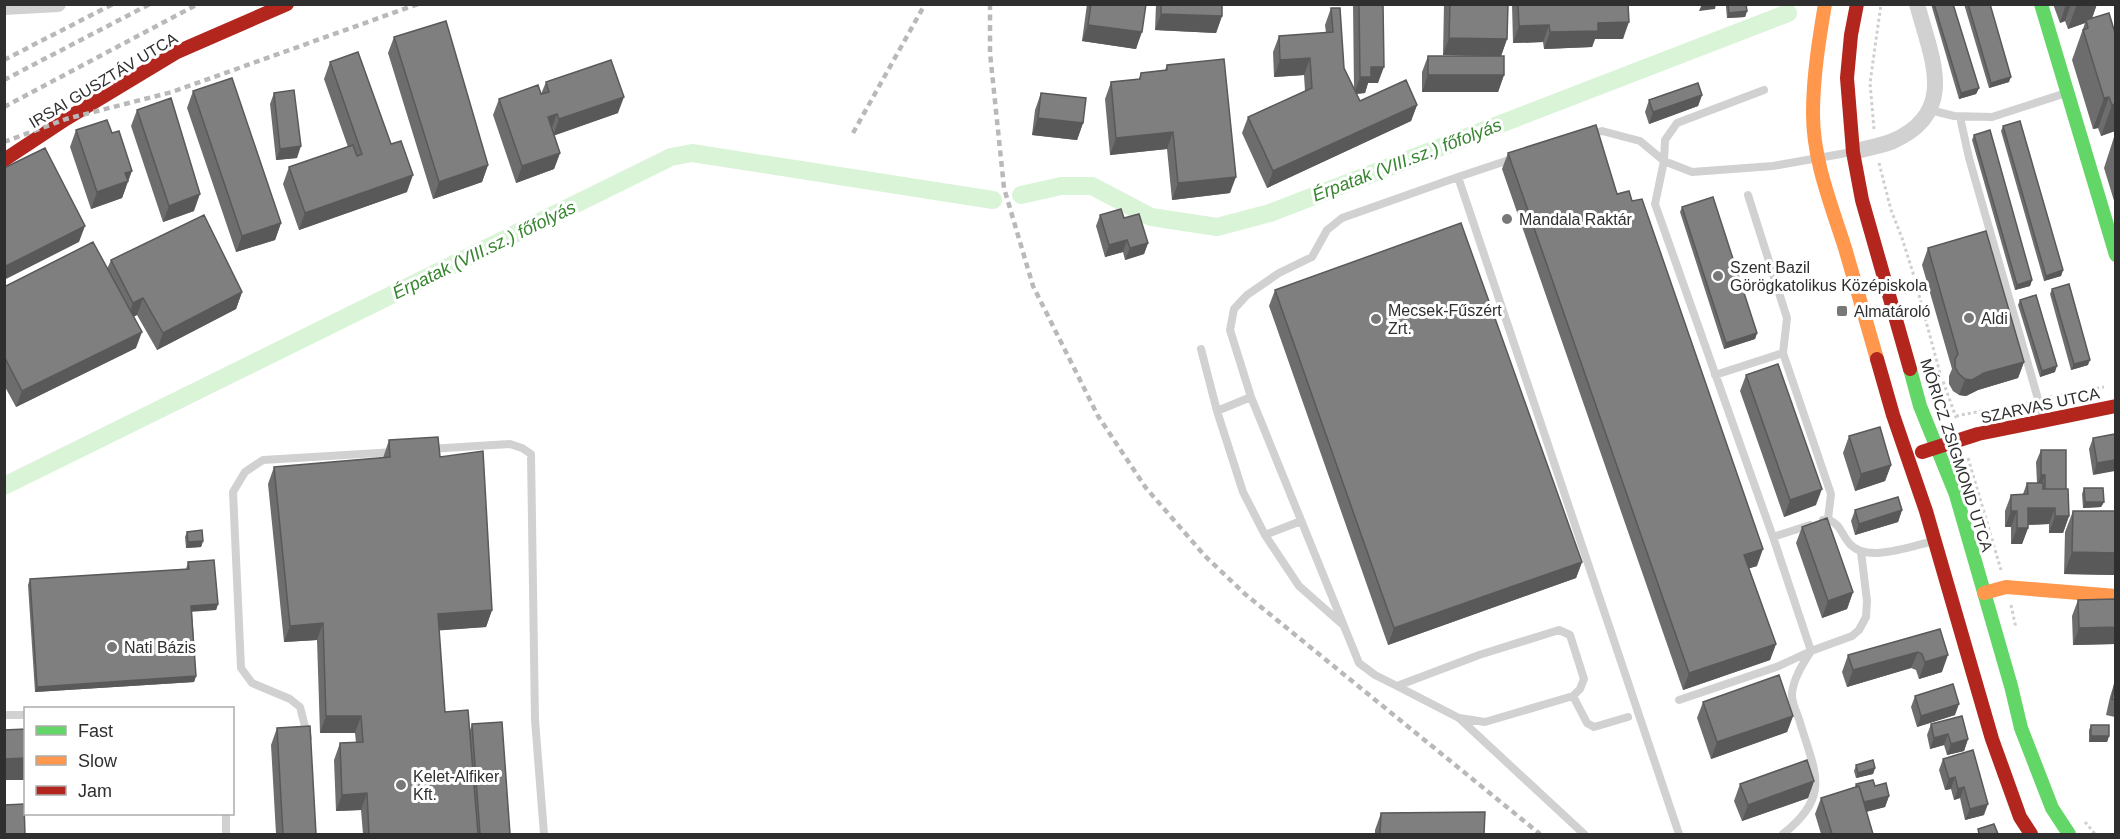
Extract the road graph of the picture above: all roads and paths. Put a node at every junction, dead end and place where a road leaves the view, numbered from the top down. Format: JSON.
{"nodes":[{"id":1,"x":58,"y":4,"type":"edge"},
{"id":2,"x":287,"y":4,"type":"edge"},
{"id":3,"x":1812,"y":4,"type":"edge"},
{"id":4,"x":1825,"y":4,"type":"edge"},
{"id":5,"x":1857,"y":4,"type":"edge"},
{"id":6,"x":1917,"y":4,"type":"edge"},
{"id":7,"x":2041,"y":4,"type":"edge"},
{"id":8,"x":4,"y":7,"type":"edge"},
{"id":9,"x":1821,"y":28,"type":"junction"},
{"id":10,"x":1764,"y":90,"type":"dead end"},
{"id":11,"x":2067,"y":93,"type":"junction"},
{"id":12,"x":1930,"y":110,"type":"junction"},
{"id":13,"x":1960,"y":117,"type":"junction"},
{"id":14,"x":1580,"y":138,"type":"edge"},
{"id":15,"x":1853,"y":152,"type":"junction"},
{"id":16,"x":1524,"y":155,"type":"edge"},
{"id":17,"x":1818,"y":159,"type":"junction"},
{"id":18,"x":4,"y":160,"type":"edge"},
{"id":19,"x":1664,"y":161,"type":"junction"},
{"id":20,"x":1458,"y":177,"type":"junction"},
{"id":21,"x":1748,"y":195,"type":"dead end"},
{"id":22,"x":2115,"y":255,"type":"edge"},
{"id":23,"x":1201,"y":349,"type":"dead end"},
{"id":24,"x":1783,"y":353,"type":"junction"},
{"id":25,"x":1715,"y":375,"type":"junction"},
{"id":26,"x":1251,"y":397,"type":"junction"},
{"id":27,"x":2115,"y":406,"type":"edge"},
{"id":28,"x":1217,"y":411,"type":"junction"},
{"id":29,"x":2044,"y":420,"type":"junction"},
{"id":30,"x":1936,"y":447,"type":"junction"},
{"id":31,"x":416,"y":450,"type":"edge"},
{"id":32,"x":404,"y":451,"type":"edge"},
{"id":33,"x":1906,"y":457,"type":"junction"},
{"id":34,"x":1828,"y":519,"type":"junction"},
{"id":35,"x":1301,"y":521,"type":"junction"},
{"id":36,"x":1265,"y":535,"type":"junction"},
{"id":37,"x":1773,"y":537,"type":"junction"},
{"id":38,"x":1934,"y":540,"type":"junction"},
{"id":39,"x":1861,"y":552,"type":"junction"},
{"id":40,"x":1984,"y":593,"type":"junction"},
{"id":41,"x":2115,"y":596,"type":"edge"},
{"id":42,"x":1345,"y":627,"type":"junction"},
{"id":43,"x":1811,"y":651,"type":"junction"},
{"id":44,"x":1397,"y":686,"type":"junction"},
{"id":45,"x":1572,"y":696,"type":"junction"},
{"id":46,"x":1679,"y":700,"type":"dead end"},
{"id":47,"x":4,"y":715,"type":"edge"},
{"id":48,"x":24,"y":715,"type":"edge"},
{"id":49,"x":1628,"y":717,"type":"dead end"},
{"id":50,"x":1459,"y":718,"type":"junction"},
{"id":51,"x":309,"y":752,"type":"edge"},
{"id":52,"x":226,"y":815,"type":"edge"},
{"id":53,"x":226,"y":834,"type":"edge"},
{"id":54,"x":544,"y":834,"type":"edge"},
{"id":55,"x":1584,"y":834,"type":"edge"},
{"id":56,"x":1679,"y":834,"type":"edge"},
{"id":57,"x":1782,"y":834,"type":"edge"},
{"id":58,"x":2031,"y":834,"type":"edge"},
{"id":59,"x":2069,"y":834,"type":"edge"}],
"edges":[{"from":1,"to":8,"type":"street"},
{"from":2,"to":18,"type":"main road","name":"IRSAI GUSZTÁV UTCA"},
{"from":3,"to":9,"type":"main road"},
{"from":4,"to":9,"type":"main road"},
{"from":5,"to":15,"type":"main road","name":"MÓRICZ ZSIGMOND UTCA"},
{"from":6,"to":12,"type":"street"},
{"from":7,"to":11,"type":"main road"},
{"from":9,"to":17,"type":"main road"},
{"from":10,"to":19,"type":"lane"},
{"from":11,"to":13,"type":"lane"},
{"from":11,"to":22,"type":"main road"},
{"from":12,"to":13,"type":"lane"},
{"from":12,"to":15,"type":"street"},
{"from":13,"to":29,"type":"lane"},
{"from":14,"to":19,"type":"lane"},
{"from":15,"to":17,"type":"lane"},
{"from":15,"to":30,"type":"main road","name":"MÓRICZ ZSIGMOND UTCA"},
{"from":16,"to":20,"type":"lane"},
{"from":17,"to":19,"type":"lane"},
{"from":17,"to":33,"type":"main road"},
{"from":19,"to":25,"type":"lane"},
{"from":20,"to":26,"type":"lane"},
{"from":20,"to":56,"type":"lane"},
{"from":21,"to":24,"type":"lane"},
{"from":23,"to":28,"type":"lane"},
{"from":24,"to":25,"type":"lane"},
{"from":24,"to":34,"type":"lane"},
{"from":25,"to":37,"type":"lane"},
{"from":26,"to":28,"type":"lane"},
{"from":26,"to":35,"type":"lane"},
{"from":27,"to":29,"type":"main road","name":"SZARVAS UTCA"},
{"from":28,"to":36,"type":"lane"},
{"from":29,"to":30,"type":"main road","name":"SZARVAS UTCA"},
{"from":30,"to":33,"type":"main road","name":"SZARVAS UTCA"},
{"from":30,"to":40,"type":"main road","name":"MÓRICZ ZSIGMOND UTCA"},
{"from":31,"to":54,"type":"lane"},
{"from":32,"to":51,"type":"lane"},
{"from":33,"to":38,"type":"main road"},
{"from":34,"to":37,"type":"lane"},
{"from":34,"to":39,"type":"lane"},
{"from":35,"to":36,"type":"lane"},
{"from":35,"to":42,"type":"lane"},
{"from":36,"to":42,"type":"lane"},
{"from":37,"to":43,"type":"lane"},
{"from":38,"to":39,"type":"lane"},
{"from":38,"to":58,"type":"main road"},
{"from":39,"to":43,"type":"lane"},
{"from":40,"to":41,"type":"main road"},
{"from":40,"to":59,"type":"main road","name":"MÓRICZ ZSIGMOND UTCA"},
{"from":42,"to":44,"type":"lane"},
{"from":43,"to":46,"type":"lane"},
{"from":43,"to":57,"type":"lane"},
{"from":44,"to":45,"type":"lane"},
{"from":44,"to":50,"type":"lane"},
{"from":45,"to":49,"type":"lane"},
{"from":45,"to":50,"type":"lane"},
{"from":47,"to":48,"type":"lane"},
{"from":50,"to":55,"type":"lane"},
{"from":52,"to":53,"type":"lane"}]}
